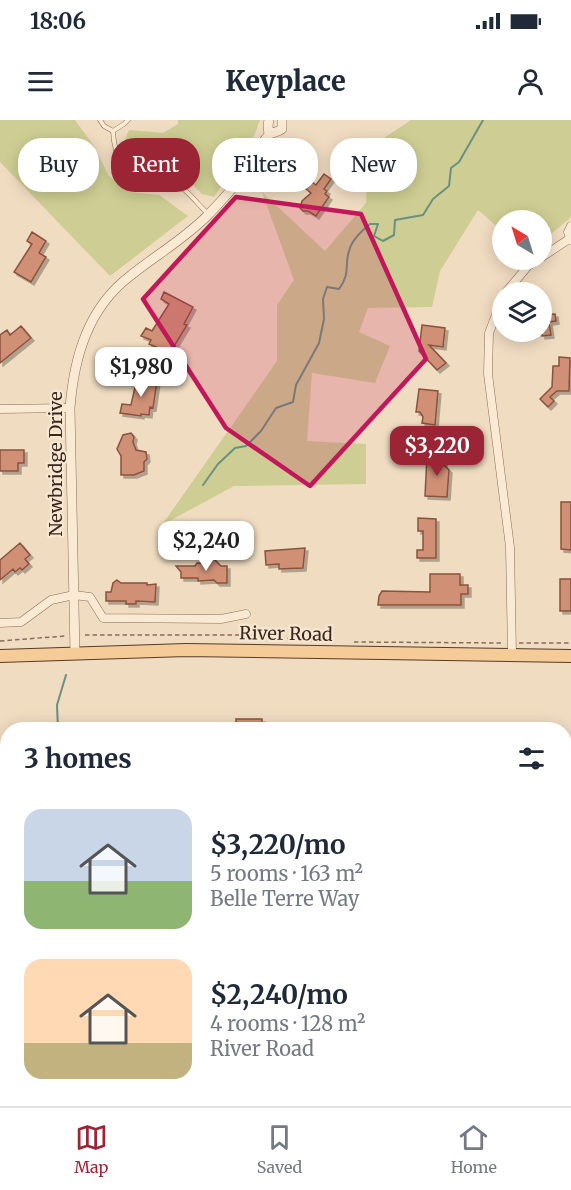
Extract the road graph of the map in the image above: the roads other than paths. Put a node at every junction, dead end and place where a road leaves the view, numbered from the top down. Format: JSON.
{"nodes":[{"id":1,"x":100,"y":120,"type":"edge"},
{"id":2,"x":128,"y":120,"type":"edge"},
{"id":3,"x":270,"y":120,"type":"edge"},
{"id":4,"x":282,"y":120,"type":"edge"},
{"id":5,"x":113,"y":131,"type":"junction"},
{"id":6,"x":269,"y":135,"type":"junction"},
{"id":7,"x":208,"y":215,"type":"junction"},
{"id":8,"x":571,"y":226,"type":"edge"},
{"id":9,"x":570,"y":239,"type":"edge"},
{"id":10,"x":552,"y":251,"type":"edge"},
{"id":11,"x":525,"y":270,"type":"edge"},
{"id":12,"x":514,"y":282,"type":"edge"},
{"id":13,"x":492,"y":325,"type":"edge"},
{"id":14,"x":70,"y":408,"type":"junction"},
{"id":15,"x":0,"y":409,"type":"edge"},
{"id":16,"x":74,"y":596,"type":"junction"},
{"id":17,"x":246,"y":614,"type":"dead end"},
{"id":18,"x":0,"y":622,"type":"edge"},
{"id":19,"x":512,"y":649,"type":"junction"},
{"id":20,"x":75,"y":654,"type":"junction"},
{"id":21,"x":0,"y":656,"type":"edge"},
{"id":22,"x":571,"y":656,"type":"edge"}],
"edges":[{"from":1,"to":5,"type":"lane"},
{"from":2,"to":5,"type":"lane"},
{"from":3,"to":6,"type":"street"},
{"from":4,"to":6,"type":"street","name":"Newbridge Drive"},
{"from":5,"to":7,"type":"lane"},
{"from":6,"to":7,"type":"street","name":"Newbridge Drive"},
{"from":7,"to":14,"type":"street","name":"Newbridge Drive"},
{"from":8,"to":9,"type":"street"},
{"from":9,"to":10,"type":"street"},
{"from":11,"to":12,"type":"street"},
{"from":13,"to":19,"type":"street"},
{"from":14,"to":15,"type":"street"},
{"from":14,"to":16,"type":"street","name":"Newbridge Drive"},
{"from":16,"to":17,"type":"street","name":"River Road"},
{"from":16,"to":18,"type":"street"},
{"from":16,"to":20,"type":"street","name":"Newbridge Drive"},
{"from":19,"to":20,"type":"main road","name":"River Road"},
{"from":19,"to":22,"type":"main road","name":"River Road"},
{"from":20,"to":21,"type":"main road","name":"River Road"}]}
